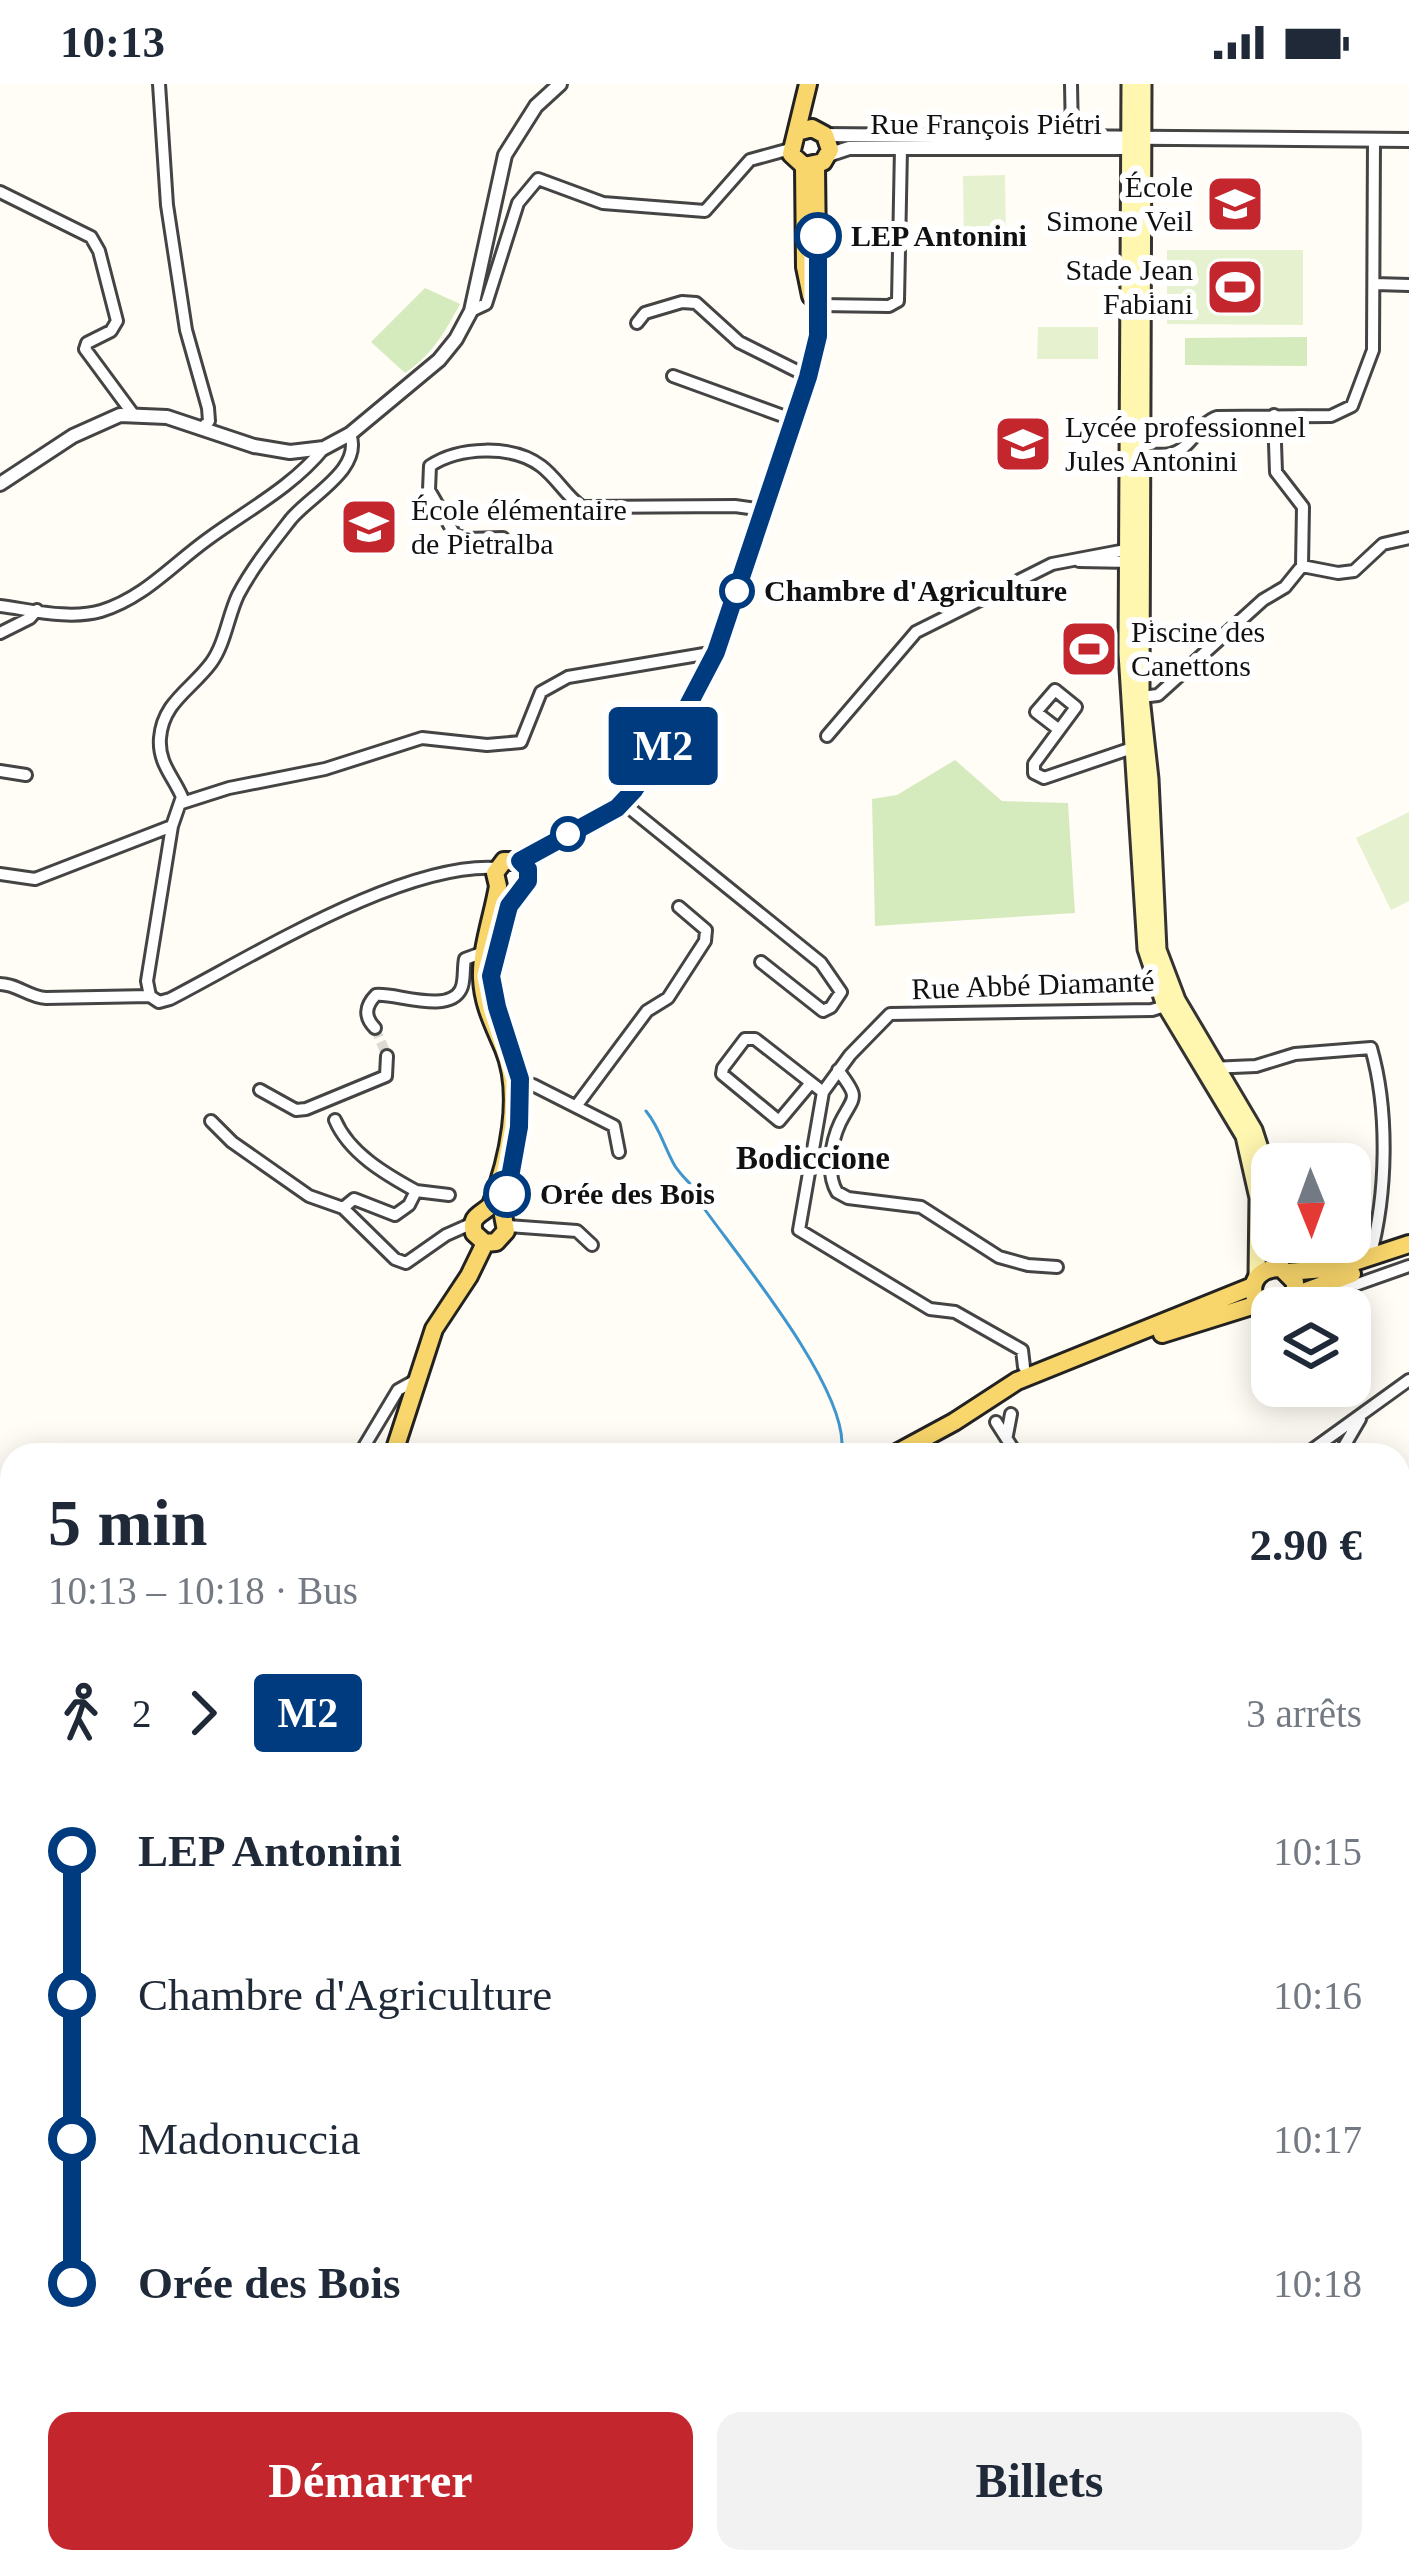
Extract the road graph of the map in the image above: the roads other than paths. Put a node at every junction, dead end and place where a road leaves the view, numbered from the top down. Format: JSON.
{"nodes":[{"id":1,"x":159,"y":84,"type":"edge"},
{"id":2,"x":560,"y":84,"type":"edge"},
{"id":3,"x":1071,"y":84,"type":"edge"},
{"id":4,"x":1130,"y":84,"type":"edge"},
{"id":5,"x":1143,"y":84,"type":"edge"},
{"id":6,"x":808,"y":88,"type":"edge"},
{"id":7,"x":821,"y":132,"type":"junction"},
{"id":8,"x":1072,"y":135,"type":"junction"},
{"id":9,"x":1374,"y":140,"type":"junction"},
{"id":10,"x":1409,"y":140,"type":"edge"},
{"id":11,"x":794,"y":141,"type":"junction"},
{"id":12,"x":1134,"y":141,"type":"junction"},
{"id":13,"x":902,"y":148,"type":"junction"},
{"id":14,"x":816,"y":162,"type":"junction"},
{"id":15,"x":0,"y":192,"type":"edge"},
{"id":16,"x":483,"y":242,"type":"junction"},
{"id":17,"x":506,"y":247,"type":"junction"},
{"id":18,"x":1375,"y":284,"type":"junction"},
{"id":19,"x":1409,"y":284,"type":"edge"},
{"id":20,"x":819,"y":305,"type":"junction"},
{"id":21,"x":472,"y":311,"type":"junction"},
{"id":22,"x":637,"y":323,"type":"dead end"},
{"id":23,"x":814,"y":350,"type":"junction"},
{"id":24,"x":673,"y":376,"type":"dead end"},
{"id":25,"x":808,"y":377,"type":"junction"},
{"id":26,"x":133,"y":414,"type":"junction"},
{"id":27,"x":1274,"y":416,"type":"junction"},
{"id":28,"x":794,"y":420,"type":"junction"},
{"id":29,"x":201,"y":429,"type":"junction"},
{"id":30,"x":350,"y":434,"type":"junction"},
{"id":31,"x":324,"y":448,"type":"junction"},
{"id":32,"x":1135,"y":453,"type":"junction"},
{"id":33,"x":0,"y":484,"type":"edge"},
{"id":34,"x":764,"y":510,"type":"junction"},
{"id":35,"x":503,"y":538,"type":"dead end"},
{"id":36,"x":1409,"y":538,"type":"edge"},
{"id":37,"x":1133,"y":555,"type":"junction"},
{"id":38,"x":1302,"y":566,"type":"junction"},
{"id":39,"x":0,"y":606,"type":"edge"},
{"id":40,"x":37,"y":610,"type":"junction"},
{"id":41,"x":0,"y":633,"type":"edge"},
{"id":42,"x":716,"y":652,"type":"junction"},
{"id":43,"x":1141,"y":697,"type":"junction"},
{"id":44,"x":1058,"y":729,"type":"dead end"},
{"id":45,"x":827,"y":736,"type":"dead end"},
{"id":46,"x":1140,"y":745,"type":"junction"},
{"id":47,"x":0,"y":771,"type":"edge"},
{"id":48,"x":26,"y":775,"type":"dead end"},
{"id":49,"x":622,"y":802,"type":"junction"},
{"id":50,"x":182,"y":803,"type":"junction"},
{"id":51,"x":172,"y":826,"type":"junction"},
{"id":52,"x":520,"y":861,"type":"junction"},
{"id":53,"x":0,"y":874,"type":"edge"},
{"id":54,"x":498,"y":877,"type":"junction"},
{"id":55,"x":517,"y":892,"type":"junction"},
{"id":56,"x":679,"y":907,"type":"dead end"},
{"id":57,"x":484,"y":952,"type":"junction"},
{"id":58,"x":761,"y":962,"type":"dead end"},
{"id":59,"x":0,"y":984,"type":"edge"},
{"id":60,"x":150,"y":996,"type":"junction"},
{"id":61,"x":1171,"y":1003,"type":"junction"},
{"id":62,"x":375,"y":1028,"type":"dead end"},
{"id":63,"x":388,"y":1056,"type":"dead end"},
{"id":64,"x":1210,"y":1068,"type":"junction"},
{"id":65,"x":838,"y":1070,"type":"junction"},
{"id":66,"x":516,"y":1079,"type":"junction"},
{"id":67,"x":810,"y":1084,"type":"junction"},
{"id":68,"x":260,"y":1090,"type":"dead end"},
{"id":69,"x":823,"y":1092,"type":"junction"},
{"id":70,"x":577,"y":1106,"type":"junction"},
{"id":71,"x":334,"y":1120,"type":"dead end"},
{"id":72,"x":211,"y":1121,"type":"dead end"},
{"id":73,"x":1258,"y":1143,"type":"edge"},
{"id":74,"x":619,"y":1152,"type":"dead end"},
{"id":75,"x":416,"y":1190,"type":"junction"},
{"id":76,"x":449,"y":1195,"type":"dead end"},
{"id":77,"x":343,"y":1208,"type":"junction"},
{"id":78,"x":499,"y":1217,"type":"junction"},
{"id":79,"x":472,"y":1223,"type":"junction"},
{"id":80,"x":485,"y":1243,"type":"junction"},
{"id":81,"x":1409,"y":1244,"type":"edge"},
{"id":82,"x":592,"y":1245,"type":"dead end"},
{"id":83,"x":1371,"y":1249,"type":"edge"},
{"id":84,"x":1409,"y":1254,"type":"edge"},
{"id":85,"x":1371,"y":1257,"type":"edge"},
{"id":86,"x":1282,"y":1263,"type":"edge"},
{"id":87,"x":1351,"y":1263,"type":"edge"},
{"id":88,"x":1409,"y":1266,"type":"edge"},
{"id":89,"x":1057,"y":1268,"type":"dead end"},
{"id":90,"x":1284,"y":1270,"type":"junction"},
{"id":91,"x":1331,"y":1281,"type":"junction"},
{"id":92,"x":1260,"y":1287,"type":"edge"},
{"id":93,"x":1262,"y":1287,"type":"edge"},
{"id":94,"x":1294,"y":1287,"type":"edge"},
{"id":95,"x":1319,"y":1287,"type":"edge"},
{"id":96,"x":1251,"y":1297,"type":"edge"},
{"id":97,"x":1251,"y":1298,"type":"edge"},
{"id":98,"x":1024,"y":1367,"type":"dead end"},
{"id":99,"x":416,"y":1380,"type":"junction"},
{"id":100,"x":1409,"y":1380,"type":"edge"},
{"id":101,"x":1011,"y":1414,"type":"dead end"},
{"id":102,"x":1362,"y":1417,"type":"junction"},
{"id":103,"x":996,"y":1422,"type":"dead end"},
{"id":104,"x":1007,"y":1435,"type":"junction"},
{"id":105,"x":366,"y":1443,"type":"edge"},
{"id":106,"x":397,"y":1443,"type":"edge"},
{"id":107,"x":915,"y":1443,"type":"edge"},
{"id":108,"x":935,"y":1443,"type":"edge"},
{"id":109,"x":1011,"y":1443,"type":"edge"},
{"id":110,"x":1322,"y":1443,"type":"edge"},
{"id":111,"x":1347,"y":1443,"type":"edge"}],
"edges":[{"from":1,"to":29,"type":"street"},
{"from":2,"to":16,"type":"street"},
{"from":3,"to":8,"type":"street"},
{"from":4,"to":12,"type":"main road"},
{"from":5,"to":12,"type":"main road"},
{"from":6,"to":7,"type":"main road"},
{"from":6,"to":11,"type":"main road"},
{"from":7,"to":8,"type":"street","name":"Rue François Piétri"},
{"from":7,"to":11,"type":"main road"},
{"from":7,"to":14,"type":"main road"},
{"from":8,"to":12,"type":"street","name":"Rue François Piétri"},
{"from":9,"to":10,"type":"street","name":"Rue François Piétri"},
{"from":9,"to":12,"type":"street","name":"Rue François Piétri"},
{"from":9,"to":18,"type":"street"},
{"from":11,"to":14,"type":"main road"},
{"from":11,"to":17,"type":"street"},
{"from":12,"to":13,"type":"street","name":"Rue François Piétri"},
{"from":12,"to":32,"type":"main road"},
{"from":13,"to":14,"type":"street","name":"Rue François Piétri"},
{"from":13,"to":20,"type":"street"},
{"from":14,"to":20,"type":"main road"},
{"from":14,"to":23,"type":"main road"},
{"from":15,"to":26,"type":"street"},
{"from":16,"to":17,"type":"street"},
{"from":16,"to":21,"type":"street"},
{"from":17,"to":21,"type":"street"},
{"from":18,"to":19,"type":"street"},
{"from":18,"to":27,"type":"street"},
{"from":20,"to":23,"type":"main road"},
{"from":21,"to":30,"type":"street"},
{"from":22,"to":25,"type":"street"},
{"from":23,"to":25,"type":"main road"},
{"from":24,"to":28,"type":"street"},
{"from":25,"to":28,"type":"main road"},
{"from":26,"to":29,"type":"street"},
{"from":26,"to":33,"type":"street"},
{"from":27,"to":32,"type":"street"},
{"from":27,"to":38,"type":"street"},
{"from":28,"to":34,"type":"main road"},
{"from":29,"to":31,"type":"street"},
{"from":30,"to":31,"type":"street"},
{"from":30,"to":50,"type":"street"},
{"from":31,"to":40,"type":"street"},
{"from":32,"to":37,"type":"main road"},
{"from":34,"to":35,"type":"street"},
{"from":34,"to":42,"type":"main road"},
{"from":36,"to":38,"type":"street"},
{"from":37,"to":43,"type":"main road"},
{"from":37,"to":45,"type":"street"},
{"from":37,"to":46,"type":"main road"},
{"from":38,"to":43,"type":"street"},
{"from":39,"to":40,"type":"street"},
{"from":40,"to":41,"type":"street"},
{"from":42,"to":49,"type":"main road"},
{"from":42,"to":50,"type":"street"},
{"from":43,"to":46,"type":"main road"},
{"from":44,"to":46,"type":"street"},
{"from":46,"to":61,"type":"main road"},
{"from":47,"to":48,"type":"street"},
{"from":49,"to":52,"type":"main road"},
{"from":49,"to":58,"type":"street"},
{"from":50,"to":51,"type":"street"},
{"from":51,"to":53,"type":"street"},
{"from":51,"to":60,"type":"street"},
{"from":52,"to":54,"type":"main road"},
{"from":52,"to":55,"type":"main road"},
{"from":54,"to":55,"type":"main road"},
{"from":54,"to":57,"type":"main road"},
{"from":54,"to":60,"type":"street"},
{"from":55,"to":66,"type":"main road"},
{"from":56,"to":70,"type":"street"},
{"from":57,"to":62,"type":"street"},
{"from":57,"to":66,"type":"main road"},
{"from":59,"to":60,"type":"street"},
{"from":61,"to":64,"type":"main road"},
{"from":61,"to":65,"type":"street","name":"Rue Abbé Diamanté"},
{"from":63,"to":68,"type":"street"},
{"from":64,"to":73,"type":"main road"},
{"from":64,"to":83,"type":"street"},
{"from":64,"to":92,"type":"main road"},
{"from":65,"to":69,"type":"street"},
{"from":65,"to":89,"type":"street"},
{"from":66,"to":70,"type":"street"},
{"from":66,"to":78,"type":"main road"},
{"from":67,"to":67,"type":"street"},
{"from":67,"to":69,"type":"street"},
{"from":69,"to":98,"type":"street"},
{"from":70,"to":74,"type":"street"},
{"from":71,"to":75,"type":"street"},
{"from":72,"to":77,"type":"street"},
{"from":75,"to":76,"type":"street"},
{"from":75,"to":77,"type":"street"},
{"from":77,"to":79,"type":"street"},
{"from":78,"to":79,"type":"main road"},
{"from":78,"to":80,"type":"main road"},
{"from":78,"to":82,"type":"street"},
{"from":79,"to":80,"type":"main road"},
{"from":80,"to":99,"type":"main road"},
{"from":81,"to":85,"type":"main road"},
{"from":84,"to":91,"type":"main road"},
{"from":86,"to":90,"type":"main road"},
{"from":87,"to":90,"type":"main road"},
{"from":88,"to":91,"type":"street"},
{"from":90,"to":93,"type":"main road"},
{"from":90,"to":94,"type":"main road"},
{"from":91,"to":95,"type":"main road"},
{"from":96,"to":107,"type":"main road"},
{"from":97,"to":108,"type":"main road"},
{"from":99,"to":105,"type":"street"},
{"from":99,"to":106,"type":"main road"},
{"from":100,"to":102,"type":"street"},
{"from":101,"to":104,"type":"street"},
{"from":102,"to":110,"type":"street"},
{"from":102,"to":111,"type":"street"},
{"from":103,"to":104,"type":"street"},
{"from":104,"to":109,"type":"street"}]}
